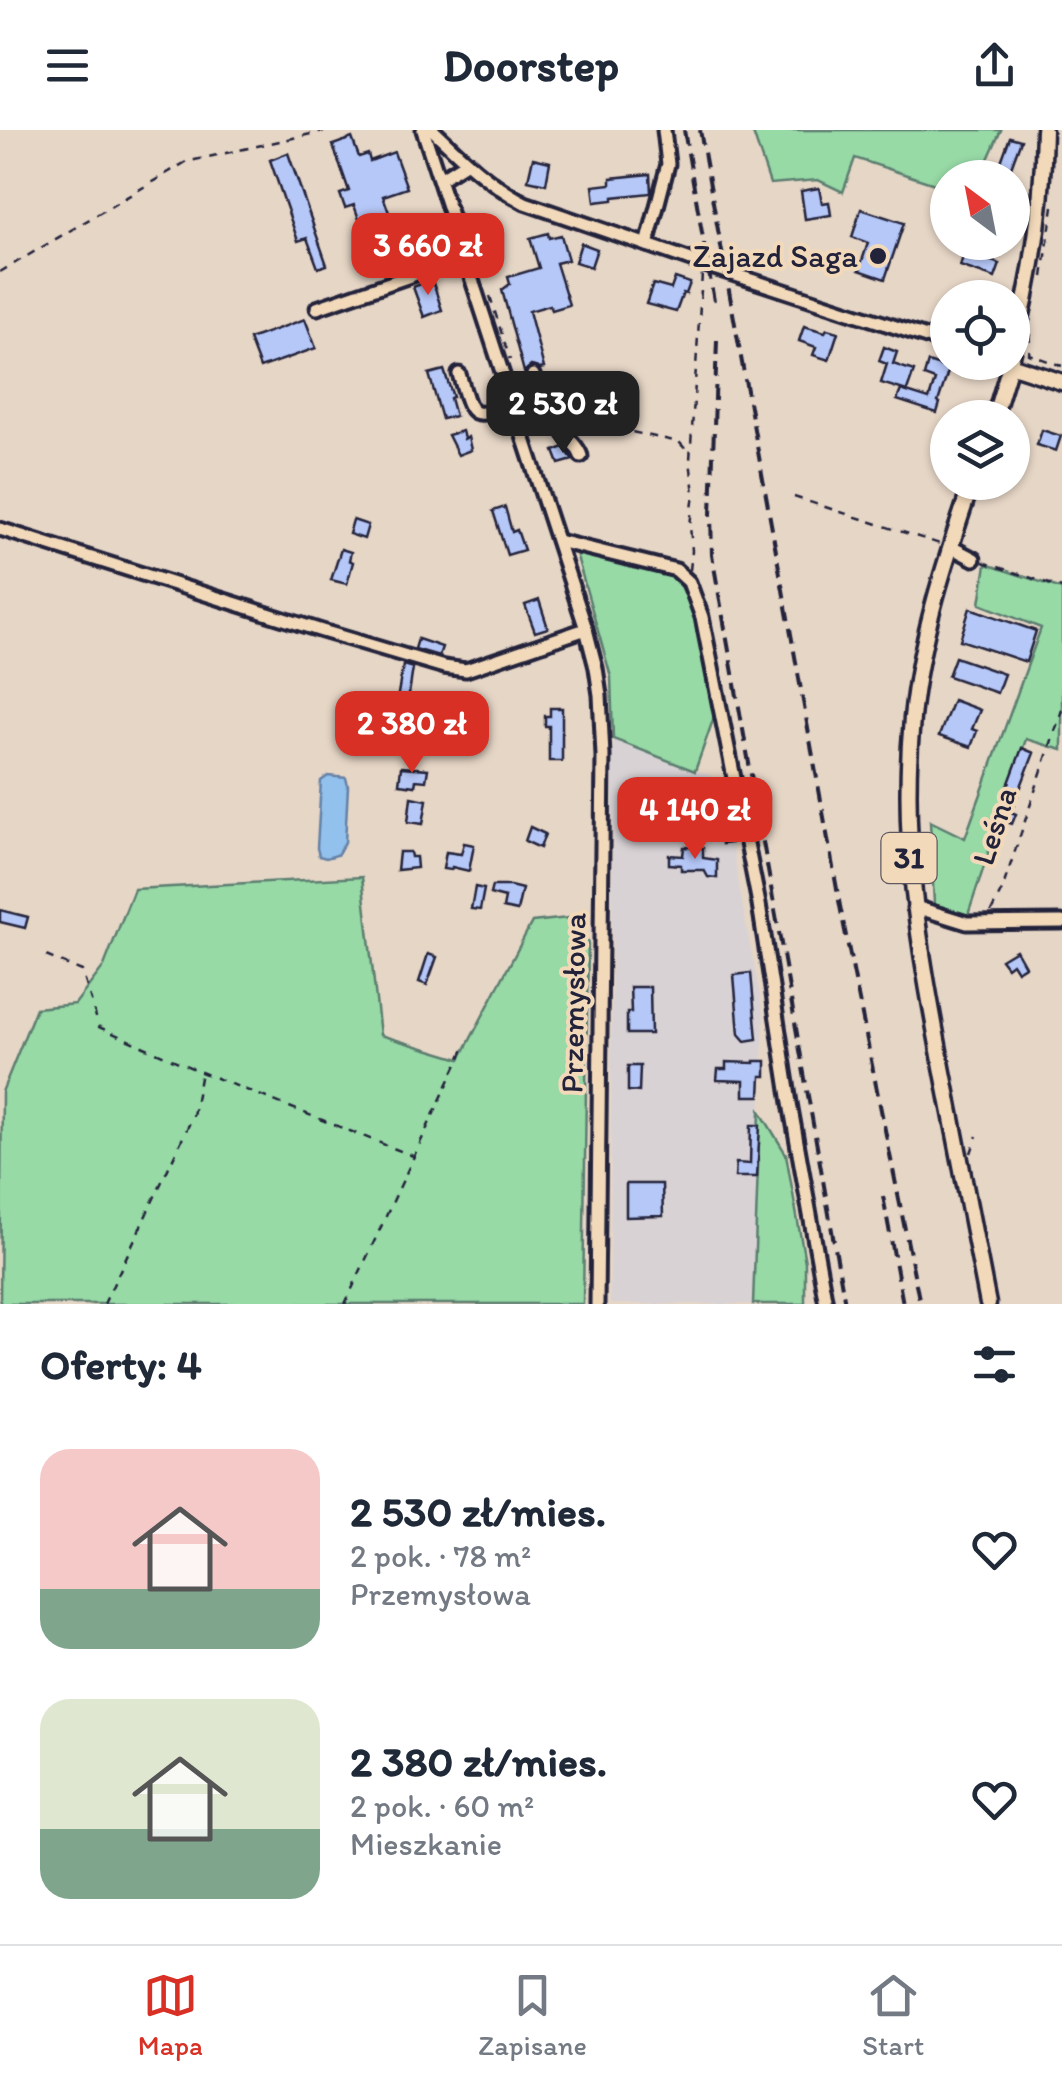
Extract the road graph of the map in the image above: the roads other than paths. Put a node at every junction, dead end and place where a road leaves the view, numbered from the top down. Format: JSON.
{"nodes":[{"id":1,"x":423,"y":130,"type":"edge"},
{"id":2,"x":433,"y":130,"type":"edge"},
{"id":3,"x":664,"y":130,"type":"edge"},
{"id":4,"x":1044,"y":130,"type":"edge"},
{"id":5,"x":466,"y":162,"type":"junction"},
{"id":6,"x":440,"y":179,"type":"junction"},
{"id":7,"x":647,"y":245,"type":"junction"},
{"id":8,"x":466,"y":257,"type":"junction"},
{"id":9,"x":1030,"y":280,"type":"edge"},
{"id":10,"x":318,"y":308,"type":"dead end"},
{"id":11,"x":930,"y":338,"type":"edge"},
{"id":12,"x":1030,"y":369,"type":"edge"},
{"id":13,"x":459,"y":374,"type":"dead end"},
{"id":14,"x":534,"y":375,"type":"dead end"},
{"id":15,"x":1062,"y":382,"type":"edge"},
{"id":16,"x":520,"y":410,"type":"junction"},
{"id":17,"x":581,"y":456,"type":"dead end"},
{"id":18,"x":966,"y":500,"type":"edge"},
{"id":19,"x":0,"y":529,"type":"edge"},
{"id":20,"x":558,"y":540,"type":"junction"},
{"id":21,"x":950,"y":547,"type":"junction"},
{"id":22,"x":974,"y":559,"type":"road end"},
{"id":23,"x":586,"y":629,"type":"junction"},
{"id":24,"x":914,"y":908,"type":"junction"},
{"id":25,"x":1062,"y":922,"type":"edge"},
{"id":26,"x":597,"y":1304,"type":"edge"},
{"id":27,"x":826,"y":1304,"type":"edge"},
{"id":28,"x":988,"y":1304,"type":"edge"}],
"edges":[{"from":1,"to":6,"type":"street","name":"Przemysłowa"},
{"from":2,"to":5,"type":"street"},
{"from":3,"to":7,"type":"street"},
{"from":4,"to":9,"type":"main road"},
{"from":5,"to":6,"type":"street"},
{"from":5,"to":7,"type":"street"},
{"from":6,"to":8,"type":"street","name":"Przemysłowa"},
{"from":7,"to":11,"type":"street"},
{"from":8,"to":10,"type":"street"},
{"from":8,"to":16,"type":"street","name":"Przemysłowa"},
{"from":12,"to":15,"type":"main road"},
{"from":13,"to":16,"type":"street"},
{"from":14,"to":16,"type":"street"},
{"from":16,"to":17,"type":"street"},
{"from":16,"to":20,"type":"street","name":"Przemysłowa"},
{"from":18,"to":21,"type":"main road","number":"31"},
{"from":19,"to":23,"type":"street"},
{"from":20,"to":23,"type":"street","name":"Przemysłowa"},
{"from":20,"to":27,"type":"street"},
{"from":21,"to":22,"type":"street"},
{"from":21,"to":24,"type":"main road","number":"31"},
{"from":23,"to":26,"type":"street","name":"Przemysłowa"},
{"from":24,"to":25,"type":"street"},
{"from":24,"to":28,"type":"main road","number":"31"}]}
